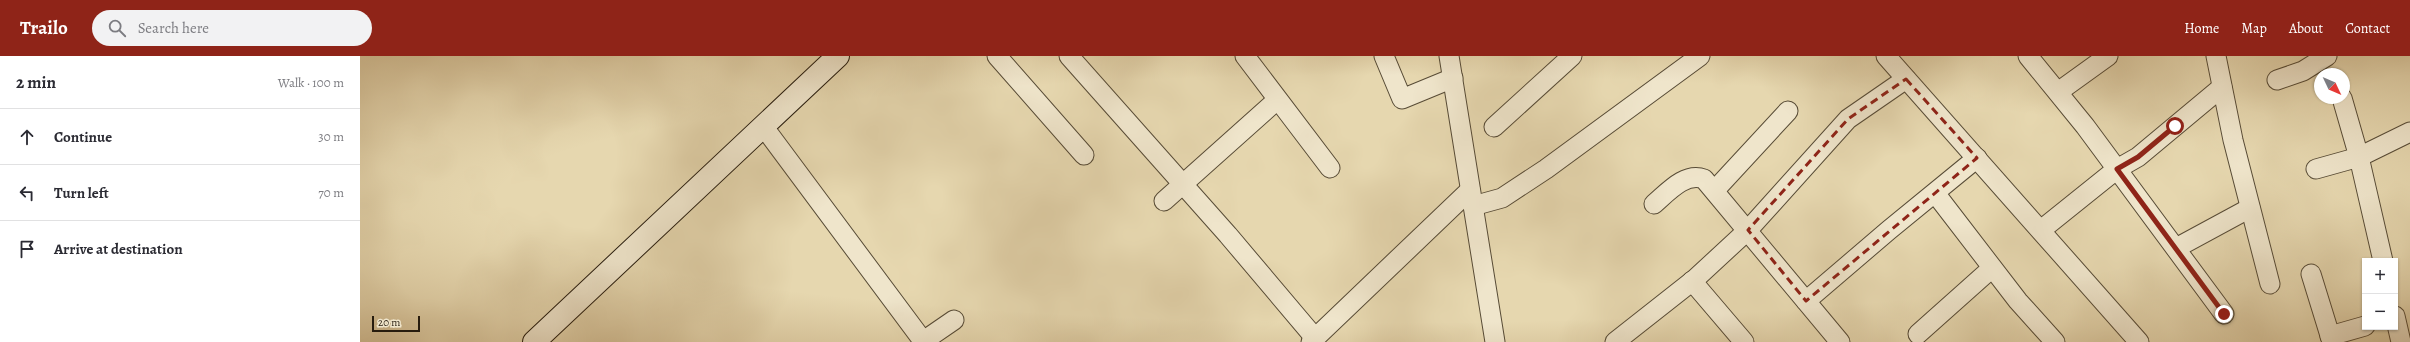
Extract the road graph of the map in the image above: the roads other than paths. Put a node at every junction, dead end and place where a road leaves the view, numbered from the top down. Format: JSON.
{"nodes":[{"id":1,"x":838,"y":56,"type":"edge"},
{"id":2,"x":997,"y":56,"type":"edge"},
{"id":3,"x":1069,"y":56,"type":"edge"},
{"id":4,"x":1246,"y":56,"type":"edge"},
{"id":5,"x":1384,"y":56,"type":"edge"},
{"id":6,"x":1449,"y":56,"type":"edge"},
{"id":7,"x":1572,"y":56,"type":"edge"},
{"id":8,"x":1700,"y":56,"type":"edge"},
{"id":9,"x":1886,"y":56,"type":"edge"},
{"id":10,"x":2028,"y":56,"type":"edge"},
{"id":11,"x":2108,"y":56,"type":"edge"},
{"id":12,"x":2216,"y":56,"type":"edge"},
{"id":13,"x":2327,"y":56,"type":"edge"},
{"id":14,"x":1453,"y":78,"type":"junction"},
{"id":15,"x":1906,"y":79,"type":"junction"},
{"id":16,"x":2277,"y":80,"type":"dead end"},
{"id":17,"x":2222,"y":87,"type":"junction"},
{"id":18,"x":2058,"y":92,"type":"junction"},
{"id":19,"x":1277,"y":100,"type":"junction"},
{"id":20,"x":2344,"y":104,"type":"edge"},
{"id":21,"x":1788,"y":111,"type":"dead end"},
{"id":22,"x":763,"y":126,"type":"junction"},
{"id":23,"x":1494,"y":127,"type":"dead end"},
{"id":24,"x":2410,"y":132,"type":"edge"},
{"id":25,"x":1084,"y":155,"type":"dead end"},
{"id":26,"x":1977,"y":158,"type":"junction"},
{"id":27,"x":2359,"y":158,"type":"junction"},
{"id":28,"x":1330,"y":168,"type":"dead end"},
{"id":29,"x":2117,"y":169,"type":"junction"},
{"id":30,"x":2316,"y":169,"type":"dead end"},
{"id":31,"x":1182,"y":184,"type":"junction"},
{"id":32,"x":1715,"y":190,"type":"junction"},
{"id":33,"x":1935,"y":193,"type":"junction"},
{"id":34,"x":1472,"y":198,"type":"junction"},
{"id":35,"x":1164,"y":201,"type":"dead end"},
{"id":36,"x":1654,"y":204,"type":"dead end"},
{"id":37,"x":2250,"y":208,"type":"junction"},
{"id":38,"x":1748,"y":230,"type":"junction"},
{"id":39,"x":2041,"y":230,"type":"junction"},
{"id":40,"x":2176,"y":248,"type":"junction"},
{"id":41,"x":2382,"y":258,"type":"edge"},
{"id":42,"x":1992,"y":268,"type":"junction"},
{"id":43,"x":2311,"y":274,"type":"dead end"},
{"id":44,"x":1692,"y":281,"type":"junction"},
{"id":45,"x":2270,"y":284,"type":"dead end"},
{"id":46,"x":1806,"y":300,"type":"junction"},
{"id":47,"x":2224,"y":314,"type":"dead end"},
{"id":48,"x":954,"y":320,"type":"dead end"},
{"id":49,"x":2362,"y":327,"type":"edge"},
{"id":50,"x":2398,"y":330,"type":"edge"},
{"id":51,"x":1918,"y":334,"type":"dead end"},
{"id":52,"x":2331,"y":339,"type":"edge"},
{"id":53,"x":1313,"y":340,"type":"edge"},
{"id":54,"x":534,"y":342,"type":"edge"},
{"id":55,"x":923,"y":342,"type":"edge"},
{"id":56,"x":1495,"y":342,"type":"edge"},
{"id":57,"x":1615,"y":342,"type":"edge"},
{"id":58,"x":1744,"y":342,"type":"edge"},
{"id":59,"x":1840,"y":342,"type":"edge"},
{"id":60,"x":2055,"y":342,"type":"edge"},
{"id":61,"x":2139,"y":342,"type":"edge"},
{"id":62,"x":2401,"y":342,"type":"edge"}],
"edges":[{"from":1,"to":22,"type":"main road"},
{"from":2,"to":25,"type":"street"},
{"from":3,"to":31,"type":"street"},
{"from":4,"to":19,"type":"street"},
{"from":5,"to":14,"type":"street"},
{"from":6,"to":14,"type":"street"},
{"from":7,"to":23,"type":"street"},
{"from":8,"to":34,"type":"street"},
{"from":9,"to":15,"type":"street"},
{"from":10,"to":18,"type":"street"},
{"from":11,"to":18,"type":"street"},
{"from":12,"to":17,"type":"street"},
{"from":13,"to":16,"type":"street"},
{"from":14,"to":34,"type":"street"},
{"from":15,"to":26,"type":"street"},
{"from":15,"to":38,"type":"street"},
{"from":17,"to":29,"type":"street"},
{"from":17,"to":37,"type":"street"},
{"from":18,"to":29,"type":"street"},
{"from":19,"to":28,"type":"street"},
{"from":19,"to":31,"type":"street"},
{"from":20,"to":27,"type":"street"},
{"from":21,"to":32,"type":"street"},
{"from":22,"to":54,"type":"main road"},
{"from":22,"to":55,"type":"street"},
{"from":24,"to":27,"type":"street"},
{"from":26,"to":33,"type":"street"},
{"from":26,"to":39,"type":"street"},
{"from":27,"to":30,"type":"street"},
{"from":27,"to":41,"type":"street"},
{"from":29,"to":39,"type":"street"},
{"from":29,"to":40,"type":"street"},
{"from":31,"to":35,"type":"street"},
{"from":31,"to":53,"type":"street"},
{"from":32,"to":36,"type":"street"},
{"from":32,"to":38,"type":"street"},
{"from":33,"to":42,"type":"street"},
{"from":33,"to":46,"type":"street"},
{"from":34,"to":53,"type":"street"},
{"from":34,"to":56,"type":"street"},
{"from":37,"to":40,"type":"street"},
{"from":37,"to":45,"type":"street"},
{"from":38,"to":44,"type":"street"},
{"from":38,"to":46,"type":"street"},
{"from":39,"to":61,"type":"street"},
{"from":40,"to":47,"type":"street"},
{"from":42,"to":51,"type":"street"},
{"from":42,"to":60,"type":"street"},
{"from":43,"to":52,"type":"street"},
{"from":44,"to":57,"type":"street"},
{"from":44,"to":58,"type":"street"},
{"from":46,"to":59,"type":"street"},
{"from":48,"to":55,"type":"street"},
{"from":49,"to":52,"type":"street"},
{"from":50,"to":62,"type":"street"}]}
